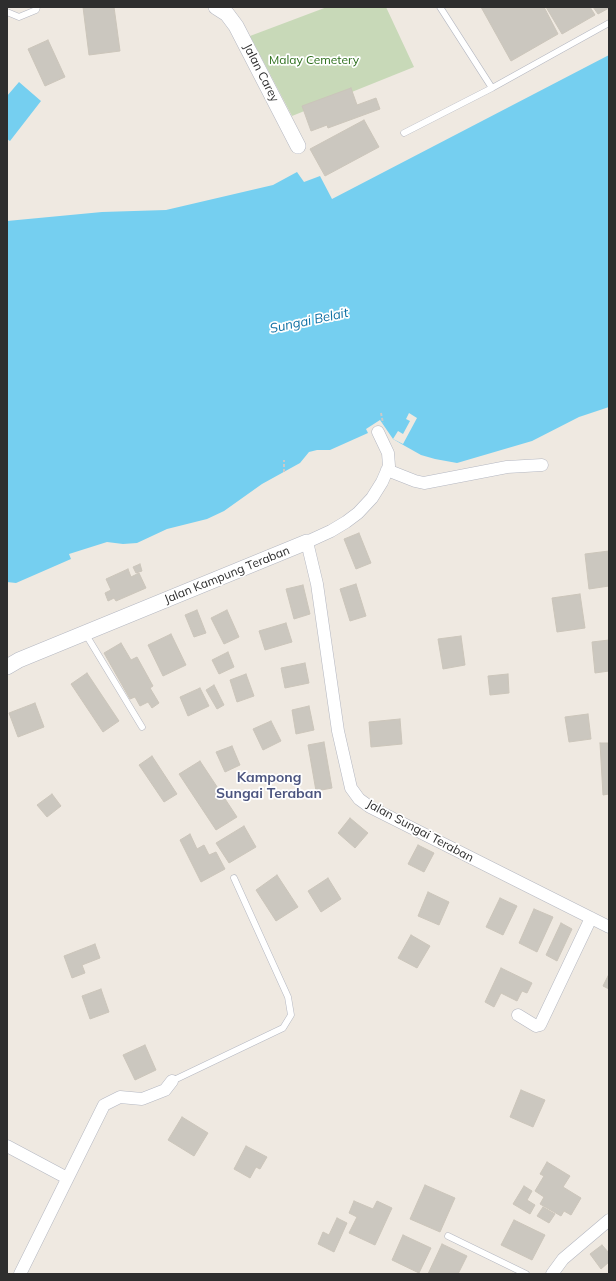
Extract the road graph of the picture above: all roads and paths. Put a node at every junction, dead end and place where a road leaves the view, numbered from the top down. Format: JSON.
{"nodes":[{"id":1,"x":37,"y":7,"type":"edge"},
{"id":2,"x":216,"y":7,"type":"edge"},
{"id":3,"x":440,"y":7,"type":"edge"},
{"id":4,"x":7,"y":12,"type":"edge"},
{"id":5,"x":609,"y":23,"type":"edge"},
{"id":6,"x":492,"y":88,"type":"junction"},
{"id":7,"x":404,"y":133,"type":"dead end"},
{"id":8,"x":298,"y":146,"type":"dead end"},
{"id":9,"x":381,"y":413,"type":"dead end"},
{"id":10,"x":382,"y":430,"type":"joint"},
{"id":11,"x":284,"y":460,"type":"dead end"},
{"id":12,"x":542,"y":465,"type":"dead end"},
{"id":13,"x":387,"y":470,"type":"junction"},
{"id":14,"x":284,"y":472,"type":"dead end"},
{"id":15,"x":307,"y":542,"type":"junction"},
{"id":16,"x":85,"y":633,"type":"junction"},
{"id":17,"x":7,"y":667,"type":"edge"},
{"id":18,"x":142,"y":727,"type":"dead end"},
{"id":19,"x":234,"y":878,"type":"dead end"},
{"id":20,"x":591,"y":918,"type":"junction"},
{"id":21,"x":609,"y":927,"type":"edge"},
{"id":22,"x":518,"y":1015,"type":"dead end"},
{"id":23,"x":172,"y":1081,"type":"joint"},
{"id":24,"x":7,"y":1146,"type":"edge"},
{"id":25,"x":67,"y":1178,"type":"junction"},
{"id":26,"x":609,"y":1220,"type":"edge"},
{"id":27,"x":448,"y":1236,"type":"dead end"},
{"id":28,"x":20,"y":1274,"type":"edge"},
{"id":29,"x":526,"y":1274,"type":"edge"},
{"id":30,"x":552,"y":1274,"type":"edge"}],
"edges":[{"from":1,"to":4,"type":"lane"},
{"from":2,"to":8,"type":"street","name":"Jalan Carey"},
{"from":3,"to":6,"type":"lane"},
{"from":5,"to":6,"type":"lane"},
{"from":6,"to":7,"type":"lane"},
{"from":9,"to":10,"type":"path"},
{"from":10,"to":13,"type":"street","name":"Jalan Kampung Teraban"},
{"from":11,"to":14,"type":"path"},
{"from":12,"to":13,"type":"street"},
{"from":13,"to":15,"type":"street","name":"Jalan Kampung Teraban"},
{"from":15,"to":16,"type":"street","name":"Jalan Kampung Teraban"},
{"from":15,"to":20,"type":"street","name":"Jalan Sungai Teraban"},
{"from":16,"to":17,"type":"street","name":"Jalan Kampung Teraban"},
{"from":16,"to":18,"type":"lane"},
{"from":19,"to":23,"type":"lane"},
{"from":20,"to":21,"type":"street","name":"Jalan Sungai Teraban"},
{"from":20,"to":22,"type":"street"},
{"from":23,"to":25,"type":"street"},
{"from":24,"to":25,"type":"street"},
{"from":25,"to":28,"type":"street"},
{"from":26,"to":30,"type":"street"},
{"from":27,"to":29,"type":"lane"}]}
